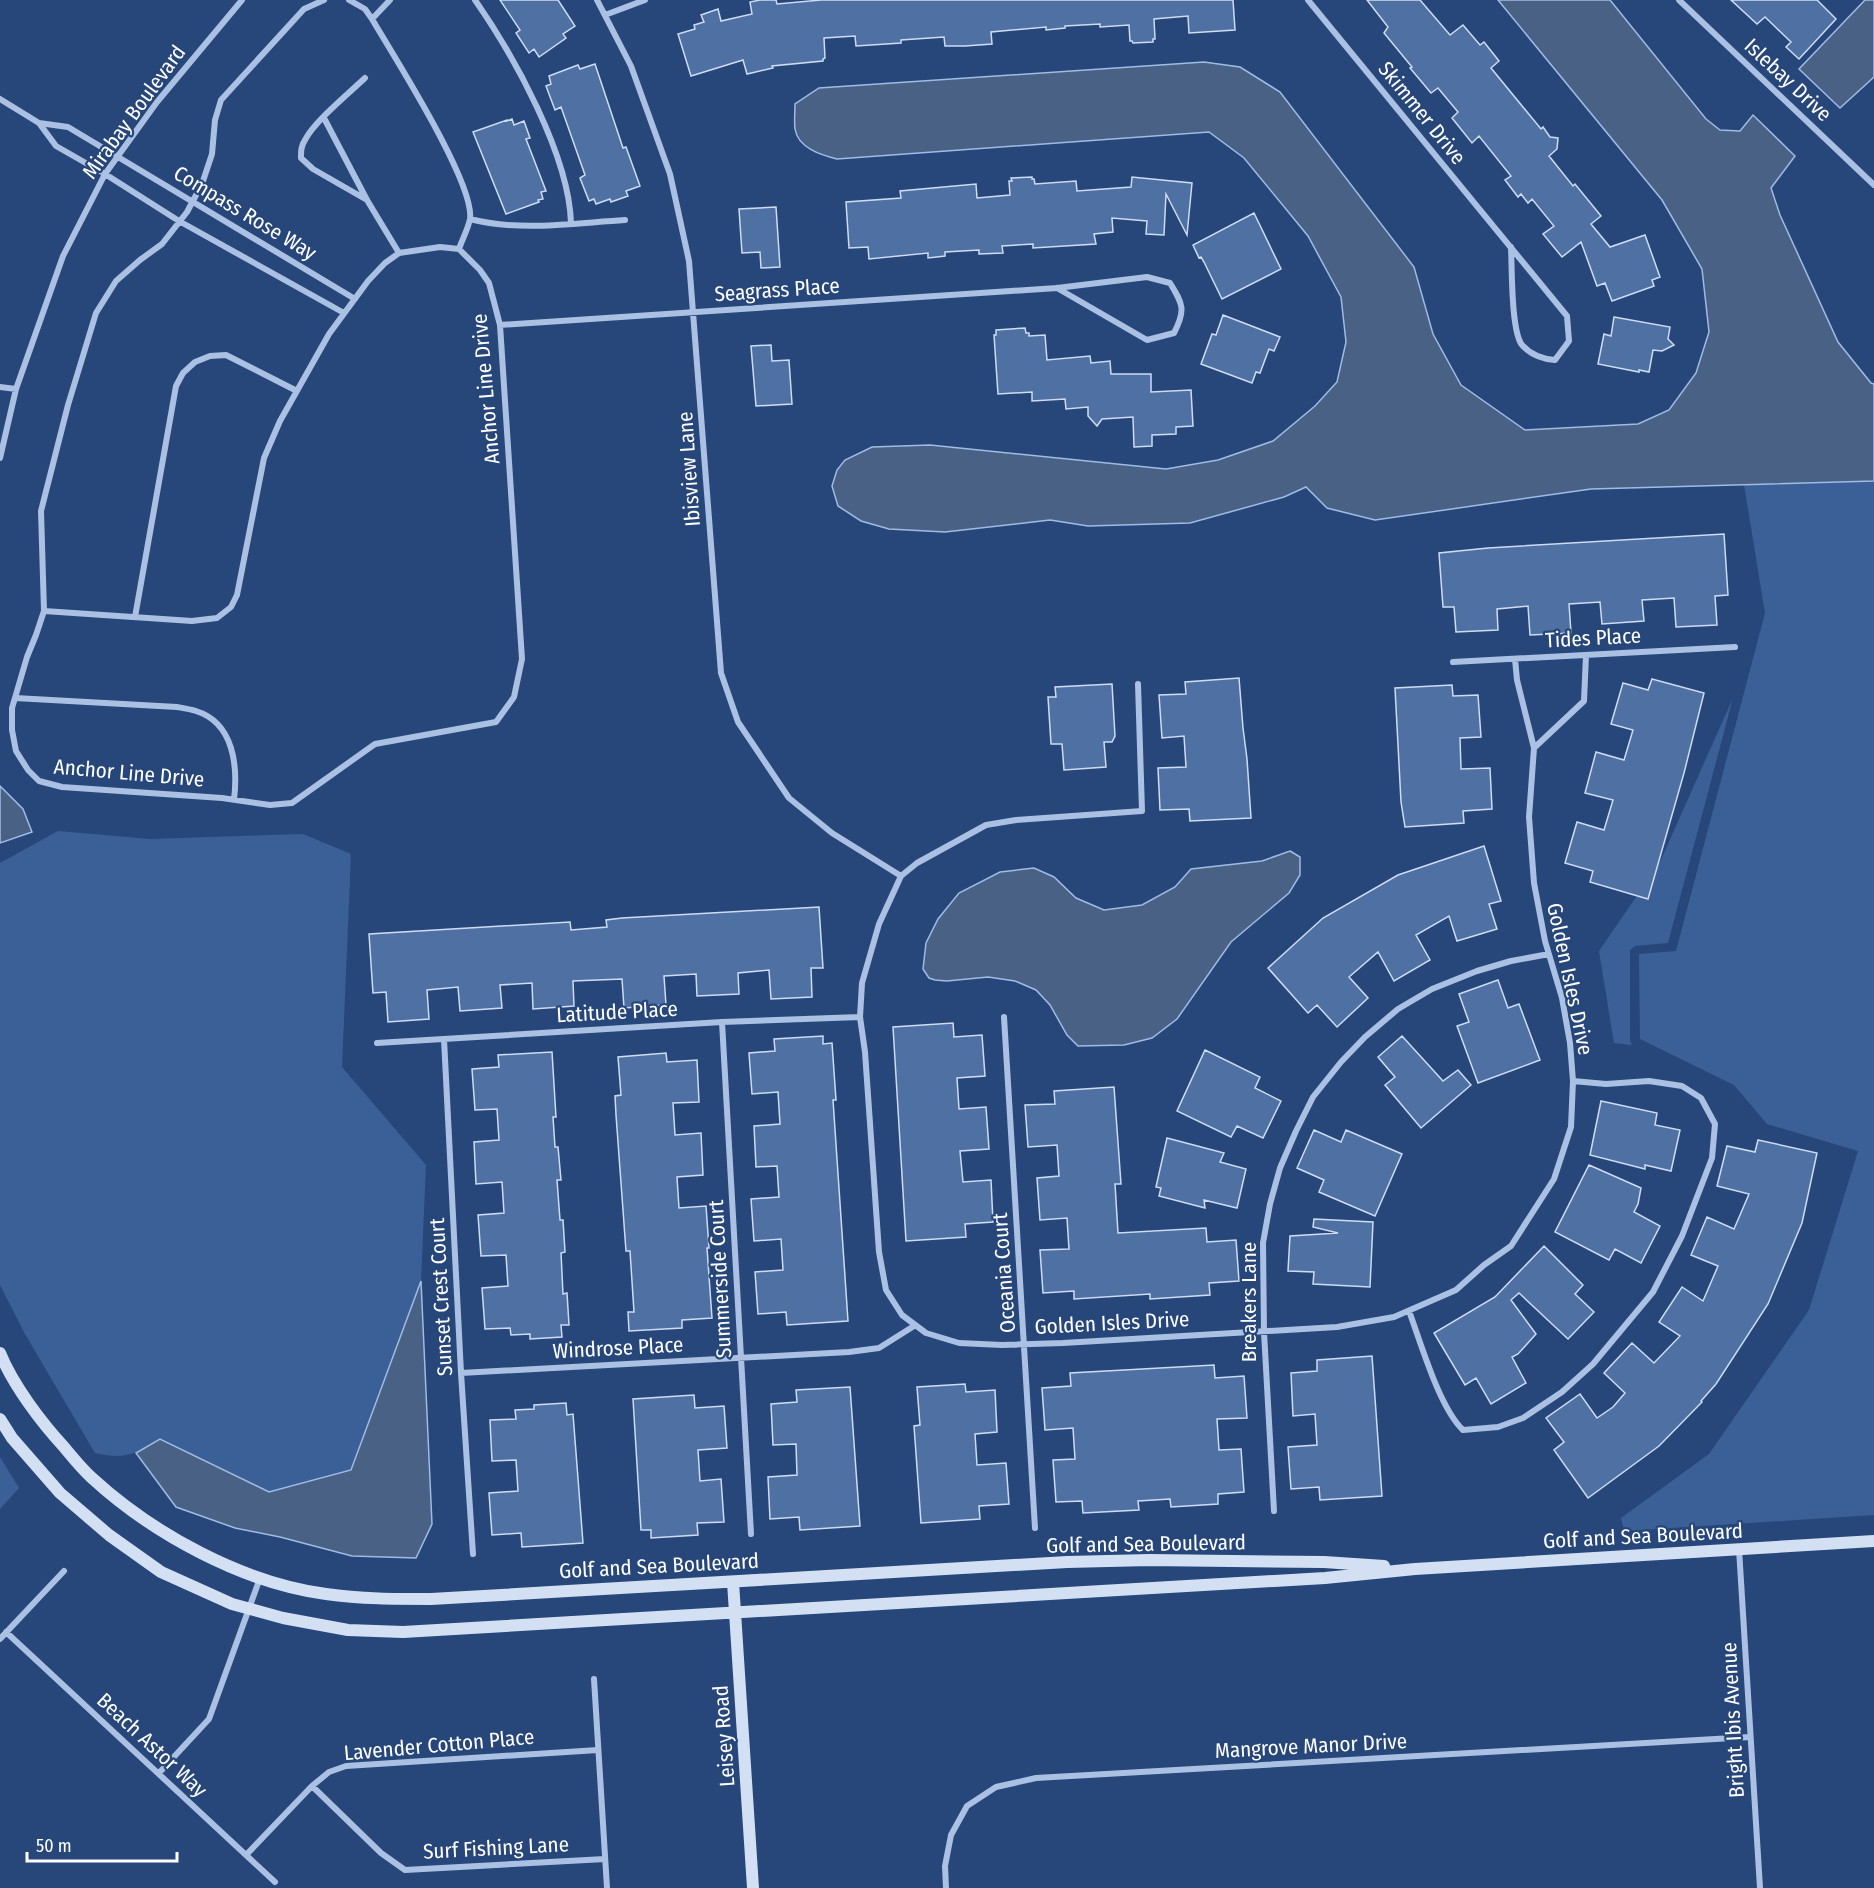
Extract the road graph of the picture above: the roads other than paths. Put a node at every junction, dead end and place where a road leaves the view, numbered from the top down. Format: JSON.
{"nodes":[{"id":1,"x":242,"y":0,"type":"edge"},
{"id":2,"x":324,"y":0,"type":"edge"},
{"id":3,"x":350,"y":0,"type":"edge"},
{"id":4,"x":390,"y":0,"type":"edge"},
{"id":5,"x":475,"y":0,"type":"edge"},
{"id":6,"x":597,"y":0,"type":"edge"},
{"id":7,"x":645,"y":0,"type":"edge"},
{"id":8,"x":1308,"y":0,"type":"edge"},
{"id":9,"x":1679,"y":0,"type":"edge"},
{"id":10,"x":605,"y":15,"type":"junction"},
{"id":11,"x":372,"y":19,"type":"junction"},
{"id":12,"x":365,"y":78,"type":"dead end"},
{"id":13,"x":0,"y":99,"type":"edge"},
{"id":14,"x":324,"y":118,"type":"junction"},
{"id":15,"x":39,"y":123,"type":"junction"},
{"id":16,"x":117,"y":156,"type":"junction"},
{"id":17,"x":105,"y":174,"type":"junction"},
{"id":18,"x":1874,"y":185,"type":"edge"},
{"id":19,"x":367,"y":200,"type":"junction"},
{"id":20,"x":193,"y":201,"type":"junction"},
{"id":21,"x":470,"y":219,"type":"junction"},
{"id":22,"x":625,"y":220,"type":"dead end"},
{"id":23,"x":179,"y":221,"type":"junction"},
{"id":24,"x":571,"y":223,"type":"junction"},
{"id":25,"x":1511,"y":247,"type":"junction"},
{"id":26,"x":459,"y":249,"type":"junction"},
{"id":27,"x":399,"y":253,"type":"junction"},
{"id":28,"x":1057,"y":288,"type":"junction"},
{"id":29,"x":355,"y":299,"type":"junction"},
{"id":30,"x":693,"y":312,"type":"junction"},
{"id":31,"x":344,"y":314,"type":"junction"},
{"id":32,"x":500,"y":325,"type":"junction"},
{"id":33,"x":0,"y":387,"type":"edge"},
{"id":34,"x":16,"y":389,"type":"junction"},
{"id":35,"x":297,"y":391,"type":"junction"},
{"id":36,"x":0,"y":458,"type":"edge"},
{"id":37,"x":44,"y":611,"type":"junction"},
{"id":38,"x":135,"y":617,"type":"junction"},
{"id":39,"x":1735,"y":647,"type":"dead end"},
{"id":40,"x":1586,"y":656,"type":"junction"},
{"id":41,"x":1515,"y":659,"type":"junction"},
{"id":42,"x":1453,"y":662,"type":"dead end"},
{"id":43,"x":1138,"y":684,"type":"dead end"},
{"id":44,"x":15,"y":698,"type":"junction"},
{"id":45,"x":1534,"y":748,"type":"junction"},
{"id":46,"x":234,"y":800,"type":"junction"},
{"id":47,"x":901,"y":876,"type":"junction"},
{"id":48,"x":1549,"y":954,"type":"junction"},
{"id":49,"x":860,"y":1017,"type":"junction"},
{"id":50,"x":1004,"y":1017,"type":"dead end"},
{"id":51,"x":722,"y":1022,"type":"junction"},
{"id":52,"x":444,"y":1039,"type":"junction"},
{"id":53,"x":377,"y":1043,"type":"dead end"},
{"id":54,"x":1573,"y":1081,"type":"junction"},
{"id":55,"x":1409,"y":1311,"type":"junction"},
{"id":56,"x":914,"y":1326,"type":"junction"},
{"id":57,"x":1264,"y":1332,"type":"junction"},
{"id":58,"x":1025,"y":1344,"type":"junction"},
{"id":59,"x":0,"y":1353,"type":"edge"},
{"id":60,"x":741,"y":1358,"type":"junction"},
{"id":61,"x":461,"y":1373,"type":"junction"},
{"id":62,"x":0,"y":1419,"type":"edge"},
{"id":63,"x":1274,"y":1512,"type":"dead end"},
{"id":64,"x":1035,"y":1528,"type":"dead end"},
{"id":65,"x":751,"y":1534,"type":"dead end"},
{"id":66,"x":1874,"y":1541,"type":"edge"},
{"id":67,"x":1739,"y":1550,"type":"junction"},
{"id":68,"x":473,"y":1554,"type":"dead end"},
{"id":69,"x":1415,"y":1569,"type":"junction"},
{"id":70,"x":64,"y":1571,"type":"dead end"},
{"id":71,"x":260,"y":1578,"type":"junction"},
{"id":72,"x":733,"y":1582,"type":"junction"},
{"id":73,"x":249,"y":1609,"type":"junction"},
{"id":74,"x":735,"y":1612,"type":"junction"},
{"id":75,"x":6,"y":1632,"type":"junction"},
{"id":76,"x":0,"y":1639,"type":"edge"},
{"id":77,"x":594,"y":1679,"type":"dead end"},
{"id":78,"x":1750,"y":1737,"type":"junction"},
{"id":79,"x":598,"y":1750,"type":"junction"},
{"id":80,"x":159,"y":1773,"type":"junction"},
{"id":81,"x":312,"y":1786,"type":"junction"},
{"id":82,"x":246,"y":1855,"type":"junction"},
{"id":83,"x":605,"y":1859,"type":"junction"},
{"id":84,"x":275,"y":1882,"type":"dead end"},
{"id":85,"x":607,"y":1888,"type":"edge"},
{"id":86,"x":753,"y":1888,"type":"edge"},
{"id":87,"x":946,"y":1888,"type":"edge"},
{"id":88,"x":1760,"y":1888,"type":"edge"}],
"edges":[{"from":1,"to":16,"type":"street","name":"Mirabay Boulevard"},
{"from":2,"to":20,"type":"street","name":"Anchor Line Drive"},
{"from":3,"to":11,"type":"street"},
{"from":4,"to":11,"type":"street"},
{"from":5,"to":24,"type":"street"},
{"from":6,"to":10,"type":"street","name":"Ibisview Lane"},
{"from":7,"to":10,"type":"street"},
{"from":8,"to":25,"type":"street","name":"Skimmer Drive"},
{"from":9,"to":18,"type":"street","name":"Islebay Drive"},
{"from":10,"to":30,"type":"street","name":"Ibisview Lane"},
{"from":11,"to":21,"type":"street"},
{"from":12,"to":14,"type":"street"},
{"from":13,"to":15,"type":"street"},
{"from":14,"to":19,"type":"street"},
{"from":14,"to":19,"type":"street"},
{"from":15,"to":16,"type":"street","name":"Compass Rose Way"},
{"from":15,"to":17,"type":"street","name":"Compass Rose Way"},
{"from":16,"to":17,"type":"street","name":"Mirabay Boulevard"},
{"from":16,"to":20,"type":"street","name":"Compass Rose Way"},
{"from":17,"to":23,"type":"street","name":"Compass Rose Way"},
{"from":17,"to":34,"type":"street","name":"Mirabay Boulevard"},
{"from":19,"to":27,"type":"street"},
{"from":20,"to":23,"type":"street","name":"Anchor Line Drive"},
{"from":20,"to":29,"type":"street","name":"Compass Rose Way"},
{"from":21,"to":24,"type":"street"},
{"from":21,"to":26,"type":"street"},
{"from":22,"to":24,"type":"street"},
{"from":23,"to":31,"type":"street","name":"Compass Rose Way"},
{"from":23,"to":37,"type":"street","name":"Anchor Line Drive"},
{"from":25,"to":25,"type":"street","name":"Skimmer Drive"},
{"from":26,"to":27,"type":"street"},
{"from":26,"to":32,"type":"street","name":"Anchor Line Drive"},
{"from":27,"to":29,"type":"street"},
{"from":28,"to":28,"type":"street","name":"Seagrass Place"},
{"from":28,"to":30,"type":"street","name":"Seagrass Place"},
{"from":29,"to":31,"type":"street"},
{"from":30,"to":32,"type":"street","name":"Seagrass Place"},
{"from":30,"to":47,"type":"street","name":"Ibisview Lane"},
{"from":31,"to":35,"type":"street"},
{"from":32,"to":46,"type":"street","name":"Anchor Line Drive"},
{"from":33,"to":34,"type":"street"},
{"from":34,"to":36,"type":"street","name":"Mirabay Boulevard"},
{"from":35,"to":38,"type":"street"},
{"from":35,"to":38,"type":"street"},
{"from":37,"to":38,"type":"street"},
{"from":37,"to":44,"type":"street","name":"Anchor Line Drive"},
{"from":39,"to":40,"type":"street","name":"Tides Place"},
{"from":40,"to":41,"type":"street","name":"Tides Place"},
{"from":40,"to":45,"type":"street"},
{"from":41,"to":42,"type":"street","name":"Tides Place"},
{"from":41,"to":45,"type":"street","name":"Golden Isles Drive"},
{"from":43,"to":47,"type":"street","name":"Golden Isles Drive"},
{"from":44,"to":46,"type":"street","name":"Anchor Line Drive"},
{"from":44,"to":46,"type":"street","name":"Anchor Line Drive"},
{"from":45,"to":48,"type":"street","name":"Golden Isles Drive"},
{"from":47,"to":49,"type":"street","name":"Golden Isles Drive"},
{"from":48,"to":54,"type":"street","name":"Golden Isles Drive"},
{"from":48,"to":57,"type":"street","name":"Breakers Lane"},
{"from":49,"to":51,"type":"street","name":"Latitude Place"},
{"from":49,"to":56,"type":"street","name":"Golden Isles Drive"},
{"from":50,"to":58,"type":"street","name":"Oceania Court"},
{"from":51,"to":52,"type":"street","name":"Latitude Place"},
{"from":51,"to":60,"type":"street","name":"Summerside Court"},
{"from":52,"to":53,"type":"street","name":"Latitude Place"},
{"from":52,"to":61,"type":"street","name":"Sunset Crest Court"},
{"from":54,"to":55,"type":"street","name":"Golden Isles Drive"},
{"from":54,"to":55,"type":"street"},
{"from":55,"to":57,"type":"street","name":"Golden Isles Drive"},
{"from":56,"to":58,"type":"street","name":"Golden Isles Drive"},
{"from":56,"to":60,"type":"street","name":"Windrose Place"},
{"from":57,"to":58,"type":"street","name":"Golden Isles Drive"},
{"from":57,"to":63,"type":"street","name":"Breakers Lane"},
{"from":58,"to":64,"type":"street","name":"Oceania Court"},
{"from":59,"to":71,"type":"street","name":"Golf and Sea Boulevard"},
{"from":60,"to":61,"type":"street","name":"Windrose Place"},
{"from":60,"to":65,"type":"street","name":"Summerside Court"},
{"from":61,"to":68,"type":"street","name":"Sunset Crest Court"},
{"from":62,"to":73,"type":"street","name":"Golf and Sea Boulevard"},
{"from":66,"to":67,"type":"street","name":"Golf and Sea Boulevard"},
{"from":67,"to":69,"type":"street","name":"Golf and Sea Boulevard"},
{"from":67,"to":78,"type":"street","name":"Bright Ibis Avenue"},
{"from":69,"to":72,"type":"street","name":"Golf and Sea Boulevard"},
{"from":69,"to":74,"type":"street","name":"Golf and Sea Boulevard"},
{"from":70,"to":75,"type":"street"},
{"from":71,"to":72,"type":"street","name":"Golf and Sea Boulevard"},
{"from":71,"to":73,"type":"street"},
{"from":72,"to":74,"type":"street","name":"Leisey Road"},
{"from":73,"to":74,"type":"street","name":"Golf and Sea Boulevard"},
{"from":73,"to":80,"type":"street"},
{"from":74,"to":86,"type":"street","name":"Leisey Road"},
{"from":75,"to":76,"type":"street"},
{"from":75,"to":80,"type":"street","name":"Beach Astor Way"},
{"from":77,"to":79,"type":"street"},
{"from":78,"to":87,"type":"street","name":"Mangrove Manor Drive"},
{"from":78,"to":88,"type":"street","name":"Bright Ibis Avenue"},
{"from":79,"to":81,"type":"street","name":"Lavender Cotton Place"},
{"from":79,"to":83,"type":"street"},
{"from":80,"to":82,"type":"street","name":"Beach Astor Way"},
{"from":81,"to":82,"type":"street","name":"Lavender Cotton Place"},
{"from":81,"to":83,"type":"street","name":"Surf Fishing Lane"},
{"from":82,"to":84,"type":"street","name":"Beach Astor Way"},
{"from":83,"to":85,"type":"street"}]}
